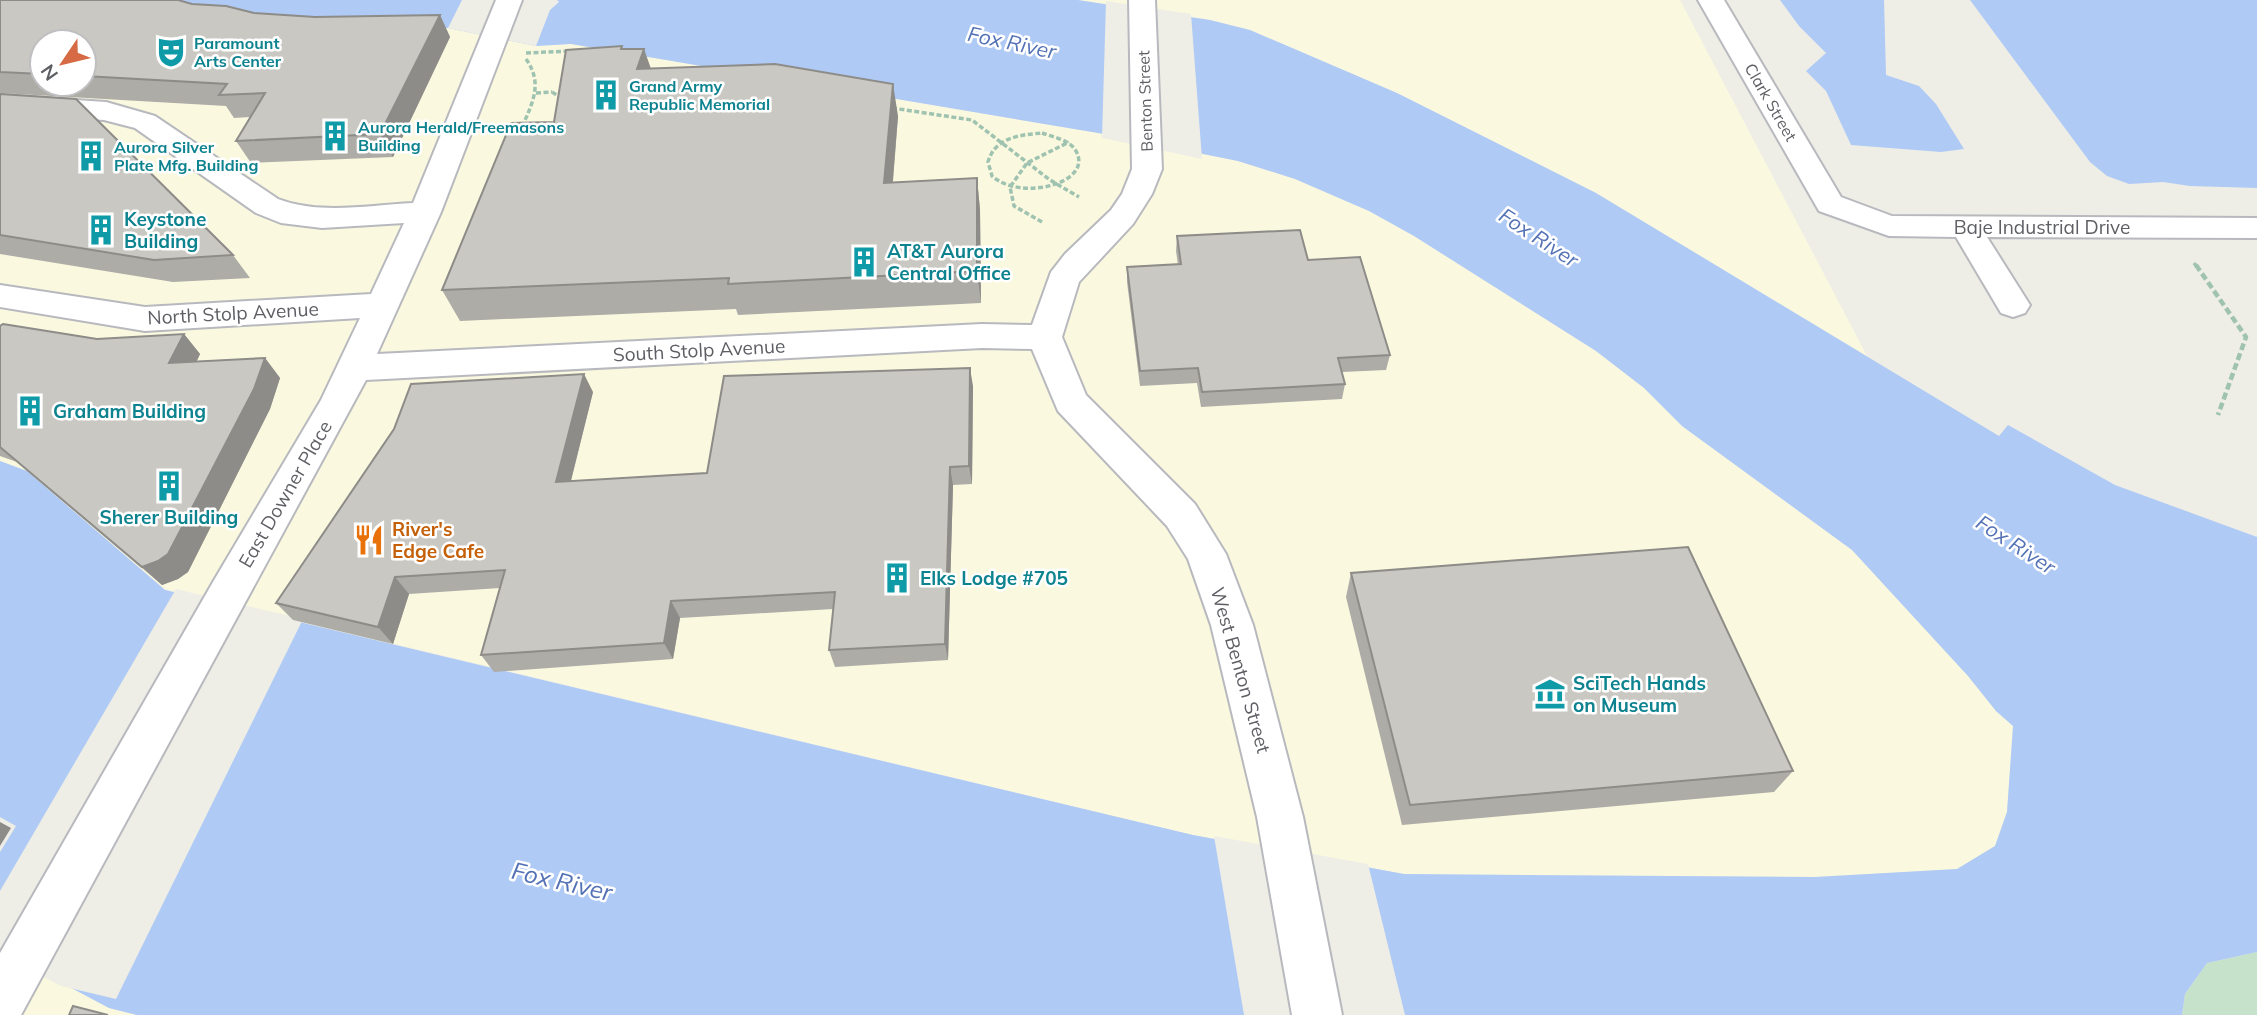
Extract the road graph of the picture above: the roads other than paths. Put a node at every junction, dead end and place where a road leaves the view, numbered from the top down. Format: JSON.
{"nodes":[{"id":1,"x":509,"y":0,"type":"edge"},
{"id":2,"x":1142,"y":0,"type":"edge"},
{"id":3,"x":1711,"y":0,"type":"edge"},
{"id":4,"x":0,"y":104,"type":"edge"},
{"id":5,"x":1830,"y":204,"type":"joint"},
{"id":6,"x":425,"y":212,"type":"junction"},
{"id":7,"x":1965,"y":226,"type":"junction"},
{"id":8,"x":2257,"y":228,"type":"edge"},
{"id":9,"x":0,"y":296,"type":"edge"},
{"id":10,"x":383,"y":305,"type":"junction"},
{"id":11,"x":2013,"y":305,"type":"dead end"},
{"id":12,"x":1045,"y":337,"type":"junction"},
{"id":13,"x":354,"y":368,"type":"junction"},
{"id":14,"x":9,"y":985,"type":"edge"},
{"id":15,"x":1317,"y":1015,"type":"edge"}],
"edges":[{"from":1,"to":6,"type":"street","name":"East Downer Place"},
{"from":2,"to":12,"type":"street","name":"Benton Street"},
{"from":3,"to":5,"type":"street","name":"Clark Street"},
{"from":4,"to":6,"type":"street"},
{"from":5,"to":7,"type":"street","name":"Baje Industrial Drive"},
{"from":6,"to":10,"type":"street","name":"East Downer Place"},
{"from":7,"to":8,"type":"street","name":"Baje Industrial Drive"},
{"from":7,"to":11,"type":"street"},
{"from":9,"to":10,"type":"street","name":"North Stolp Avenue"},
{"from":10,"to":13,"type":"street","name":"East Downer Place"},
{"from":12,"to":13,"type":"street","name":"South Stolp Avenue"},
{"from":12,"to":15,"type":"street","name":"West Benton Street"},
{"from":13,"to":14,"type":"street","name":"East Downer Place"}]}
